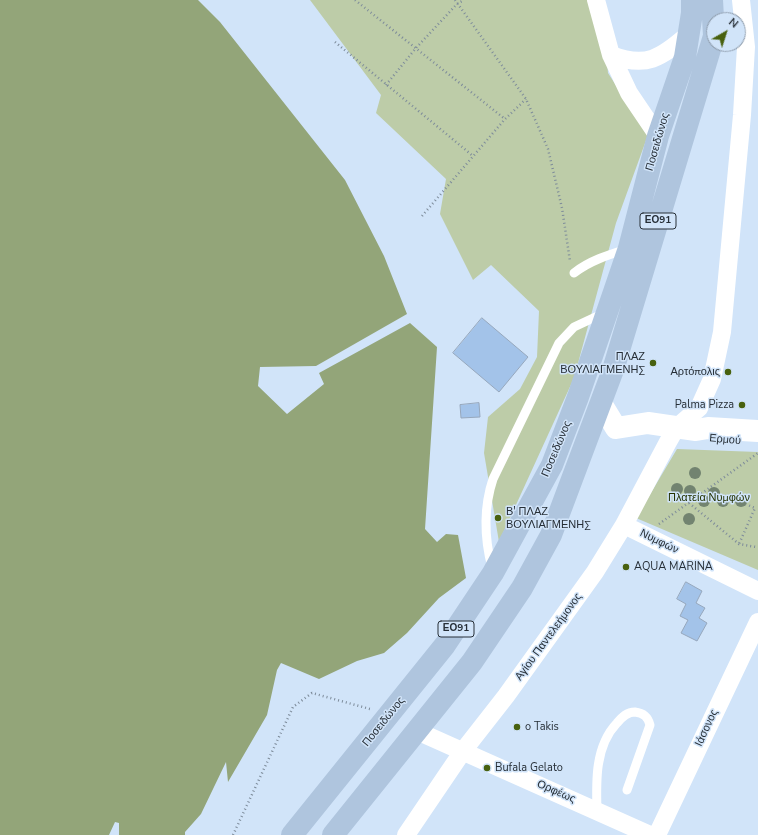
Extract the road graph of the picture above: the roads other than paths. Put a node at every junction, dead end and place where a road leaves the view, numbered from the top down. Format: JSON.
{"nodes":[{"id":1,"x":596,"y":0,"type":"edge"},
{"id":2,"x":692,"y":0,"type":"edge"},
{"id":3,"x":712,"y":0,"type":"edge"},
{"id":4,"x":741,"y":0,"type":"edge"},
{"id":5,"x":689,"y":34,"type":"junction"},
{"id":6,"x":747,"y":47,"type":"edge"},
{"id":7,"x":611,"y":55,"type":"junction"},
{"id":8,"x":658,"y":136,"type":"junction"},
{"id":9,"x":630,"y":248,"type":"junction"},
{"id":10,"x":574,"y":274,"type":"road end"},
{"id":11,"x":607,"y":312,"type":"junction"},
{"id":12,"x":578,"y":397,"type":"junction"},
{"id":13,"x":602,"y":405,"type":"junction"},
{"id":14,"x":686,"y":429,"type":"junction"},
{"id":15,"x":758,"y":431,"type":"edge"},
{"id":16,"x":758,"y":442,"type":"edge"},
{"id":17,"x":624,"y":525,"type":"junction"},
{"id":18,"x":494,"y":573,"type":"junction"},
{"id":19,"x":758,"y":591,"type":"edge"},
{"id":20,"x":758,"y":622,"type":"edge"},
{"id":21,"x":417,"y":731,"type":"junction"},
{"id":22,"x":463,"y":751,"type":"junction"},
{"id":23,"x":627,"y":790,"type":"dead end"},
{"id":24,"x":597,"y":811,"type":"junction"},
{"id":25,"x":292,"y":835,"type":"edge"},
{"id":26,"x":333,"y":835,"type":"edge"},
{"id":27,"x":406,"y":835,"type":"edge"},
{"id":28,"x":650,"y":835,"type":"edge"},
{"id":29,"x":657,"y":835,"type":"edge"}],
"edges":[{"from":1,"to":7,"type":"street"},
{"from":2,"to":5,"type":"main road","name":"Ποσειδώνος","number":"ΕΟ91"},
{"from":3,"to":13,"type":"main road","name":"Ποσειδώνος","number":"ΕΟ91"},
{"from":4,"to":6,"type":"street","name":"Αγίου Παντελεήμονος"},
{"from":5,"to":7,"type":"street"},
{"from":5,"to":8,"type":"main road","name":"Ποσειδώνος","number":"ΕΟ91"},
{"from":6,"to":14,"type":"street","name":"Αγίου Παντελεήμονος"},
{"from":7,"to":8,"type":"street"},
{"from":8,"to":9,"type":"main road","name":"Ποσειδώνος","number":"ΕΟ91"},
{"from":9,"to":10,"type":"lane"},
{"from":9,"to":11,"type":"main road","name":"Ποσειδώνος","number":"ΕΟ91"},
{"from":11,"to":12,"type":"main road","name":"Ποσειδώνος","number":"ΕΟ91"},
{"from":11,"to":18,"type":"lane"},
{"from":12,"to":13,"type":"street","name":"Ερμού"},
{"from":12,"to":18,"type":"main road","name":"Ποσειδώνος","number":"ΕΟ91"},
{"from":13,"to":14,"type":"street","name":"Ερμού"},
{"from":13,"to":21,"type":"main road","name":"Ποσειδώνος","number":"ΕΟ91"},
{"from":14,"to":15,"type":"street","name":"Ερμού"},
{"from":14,"to":16,"type":"street","name":"Ερμού"},
{"from":14,"to":17,"type":"street","name":"Αγίου Παντελεήμονος"},
{"from":17,"to":19,"type":"street","name":"Νυμφών"},
{"from":17,"to":22,"type":"street","name":"Αγίου Παντελεήμονος"},
{"from":18,"to":25,"type":"main road","name":"Ποσειδώνος","number":"ΕΟ91"},
{"from":20,"to":29,"type":"street","name":"Ιάσονος"},
{"from":21,"to":22,"type":"street","name":"Ορφέως"},
{"from":21,"to":26,"type":"main road","name":"Ποσειδώνος","number":"ΕΟ91"},
{"from":22,"to":24,"type":"street","name":"Ορφέως"},
{"from":22,"to":27,"type":"street","name":"Αγίου Παντελεήμονος"},
{"from":23,"to":24,"type":"lane"},
{"from":24,"to":28,"type":"street","name":"Ορφέως"}]}
